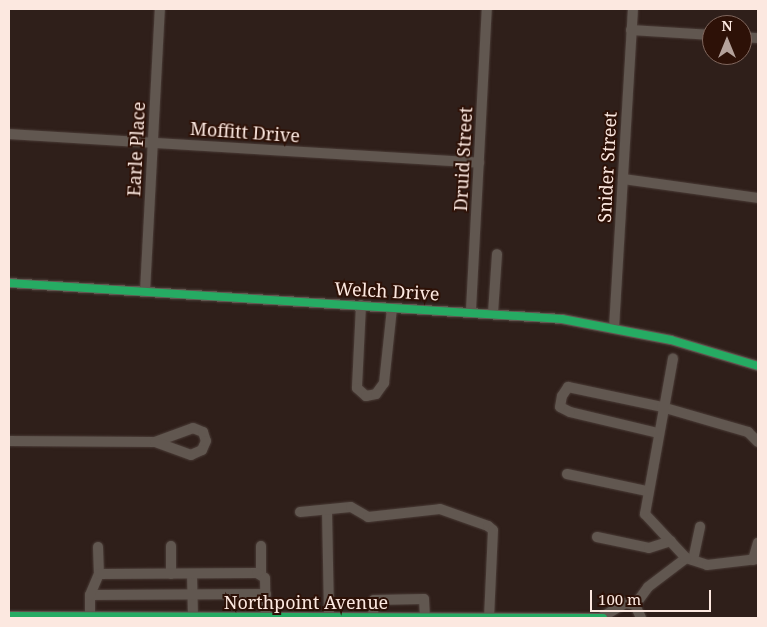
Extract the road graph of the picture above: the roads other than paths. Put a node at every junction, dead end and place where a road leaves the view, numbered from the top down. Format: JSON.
{"nodes":[{"id":1,"x":160,"y":9,"type":"edge"},
{"id":2,"x":487,"y":9,"type":"edge"},
{"id":3,"x":633,"y":9,"type":"edge"},
{"id":4,"x":631,"y":30,"type":"junction"},
{"id":5,"x":702,"y":34,"type":"edge"},
{"id":6,"x":9,"y":134,"type":"edge"},
{"id":7,"x":152,"y":142,"type":"junction"},
{"id":8,"x":479,"y":163,"type":"junction"},
{"id":9,"x":623,"y":179,"type":"junction"},
{"id":10,"x":758,"y":198,"type":"edge"},
{"id":11,"x":497,"y":254,"type":"dead end"},
{"id":12,"x":9,"y":282,"type":"edge"},
{"id":13,"x":145,"y":292,"type":"junction"},
{"id":14,"x":361,"y":306,"type":"junction"},
{"id":15,"x":392,"y":308,"type":"junction"},
{"id":16,"x":471,"y":310,"type":"junction"},
{"id":17,"x":493,"y":313,"type":"junction"},
{"id":18,"x":614,"y":328,"type":"junction"},
{"id":19,"x":673,"y":359,"type":"dead end"},
{"id":20,"x":758,"y":366,"type":"edge"},
{"id":21,"x":662,"y":407,"type":"junction"},
{"id":22,"x":658,"y":433,"type":"junction"},
{"id":23,"x":9,"y":441,"type":"edge"},
{"id":24,"x":155,"y":442,"type":"dead end"},
{"id":25,"x":758,"y":442,"type":"edge"},
{"id":26,"x":568,"y":474,"type":"dead end"},
{"id":27,"x":647,"y":491,"type":"junction"},
{"id":28,"x":327,"y":510,"type":"junction"},
{"id":29,"x":300,"y":512,"type":"dead end"},
{"id":30,"x":700,"y":527,"type":"dead end"},
{"id":31,"x":597,"y":537,"type":"dead end"},
{"id":32,"x":670,"y":541,"type":"junction"},
{"id":33,"x":758,"y":543,"type":"edge"},
{"id":34,"x":171,"y":546,"type":"dead end"},
{"id":35,"x":261,"y":546,"type":"dead end"},
{"id":36,"x":98,"y":547,"type":"dead end"},
{"id":37,"x":690,"y":559,"type":"junction"},
{"id":38,"x":755,"y":560,"type":"edge"},
{"id":39,"x":261,"y":573,"type":"junction"},
{"id":40,"x":99,"y":574,"type":"junction"},
{"id":41,"x":171,"y":574,"type":"junction"},
{"id":42,"x":192,"y":574,"type":"junction"},
{"id":43,"x":192,"y":594,"type":"junction"},
{"id":44,"x":266,"y":594,"type":"junction"},
{"id":45,"x":90,"y":595,"type":"junction"},
{"id":46,"x":636,"y":605,"type":"junction"},
{"id":47,"x":9,"y":616,"type":"edge"},
{"id":48,"x":90,"y":617,"type":"junction"},
{"id":49,"x":193,"y":617,"type":"edge"},
{"id":50,"x":269,"y":617,"type":"edge"},
{"id":51,"x":322,"y":617,"type":"edge"},
{"id":52,"x":373,"y":617,"type":"junction"},
{"id":53,"x":425,"y":617,"type":"junction"},
{"id":54,"x":58,"y":618,"type":"edge"},
{"id":55,"x":394,"y":618,"type":"edge"},
{"id":56,"x":489,"y":618,"type":"edge"},
{"id":57,"x":584,"y":618,"type":"edge"},
{"id":58,"x":603,"y":618,"type":"edge"},
{"id":59,"x":641,"y":618,"type":"edge"}],
"edges":[{"from":1,"to":7,"type":"street","name":"Earle Place"},
{"from":2,"to":8,"type":"street","name":"Druid Street"},
{"from":3,"to":4,"type":"street","name":"Snider Street"},
{"from":4,"to":5,"type":"street"},
{"from":4,"to":9,"type":"street","name":"Snider Street"},
{"from":6,"to":7,"type":"street","name":"Moffitt Drive"},
{"from":7,"to":8,"type":"street","name":"Moffitt Drive"},
{"from":7,"to":13,"type":"street","name":"Earle Place"},
{"from":8,"to":16,"type":"street","name":"Druid Street"},
{"from":9,"to":10,"type":"street"},
{"from":9,"to":18,"type":"street","name":"Snider Street"},
{"from":11,"to":17,"type":"street"},
{"from":12,"to":13,"type":"street","name":"Welch Drive"},
{"from":13,"to":14,"type":"street","name":"Welch Drive"},
{"from":14,"to":15,"type":"street","name":"Welch Drive"},
{"from":14,"to":15,"type":"street"},
{"from":15,"to":16,"type":"street","name":"Welch Drive"},
{"from":16,"to":17,"type":"street","name":"Welch Drive"},
{"from":17,"to":18,"type":"street","name":"Welch Drive"},
{"from":18,"to":20,"type":"street","name":"Welch Drive"},
{"from":19,"to":21,"type":"street"},
{"from":21,"to":22,"type":"street"},
{"from":21,"to":22,"type":"street"},
{"from":21,"to":25,"type":"street"},
{"from":22,"to":27,"type":"street"},
{"from":23,"to":24,"type":"street"},
{"from":26,"to":27,"type":"street"},
{"from":27,"to":32,"type":"street"},
{"from":28,"to":29,"type":"street"},
{"from":28,"to":51,"type":"street"},
{"from":28,"to":56,"type":"street"},
{"from":30,"to":37,"type":"street"},
{"from":31,"to":32,"type":"street"},
{"from":32,"to":37,"type":"street"},
{"from":33,"to":38,"type":"street"},
{"from":34,"to":41,"type":"street"},
{"from":35,"to":39,"type":"street"},
{"from":36,"to":40,"type":"street"},
{"from":37,"to":38,"type":"street"},
{"from":37,"to":46,"type":"street"},
{"from":39,"to":42,"type":"street"},
{"from":39,"to":44,"type":"street"},
{"from":40,"to":41,"type":"street"},
{"from":40,"to":45,"type":"street"},
{"from":41,"to":42,"type":"street"},
{"from":42,"to":43,"type":"street"},
{"from":43,"to":44,"type":"street"},
{"from":43,"to":45,"type":"street"},
{"from":43,"to":49,"type":"street"},
{"from":44,"to":50,"type":"street"},
{"from":45,"to":48,"type":"street"},
{"from":46,"to":58,"type":"street","name":"Northpoint Avenue"},
{"from":46,"to":59,"type":"street"},
{"from":47,"to":54,"type":"street","name":"Northpoint Avenue"},
{"from":48,"to":49,"type":"street","name":"Northpoint Avenue"},
{"from":48,"to":54,"type":"street","name":"Northpoint Avenue"},
{"from":49,"to":50,"type":"street","name":"Northpoint Avenue"},
{"from":50,"to":51,"type":"street","name":"Northpoint Avenue"},
{"from":51,"to":52,"type":"street","name":"Northpoint Avenue"},
{"from":52,"to":53,"type":"street"},
{"from":52,"to":55,"type":"street","name":"Northpoint Avenue"},
{"from":53,"to":55,"type":"street","name":"Northpoint Avenue"},
{"from":53,"to":56,"type":"street","name":"Northpoint Avenue"},
{"from":56,"to":57,"type":"street","name":"Northpoint Avenue"},
{"from":57,"to":58,"type":"street","name":"Northpoint Avenue"}]}
